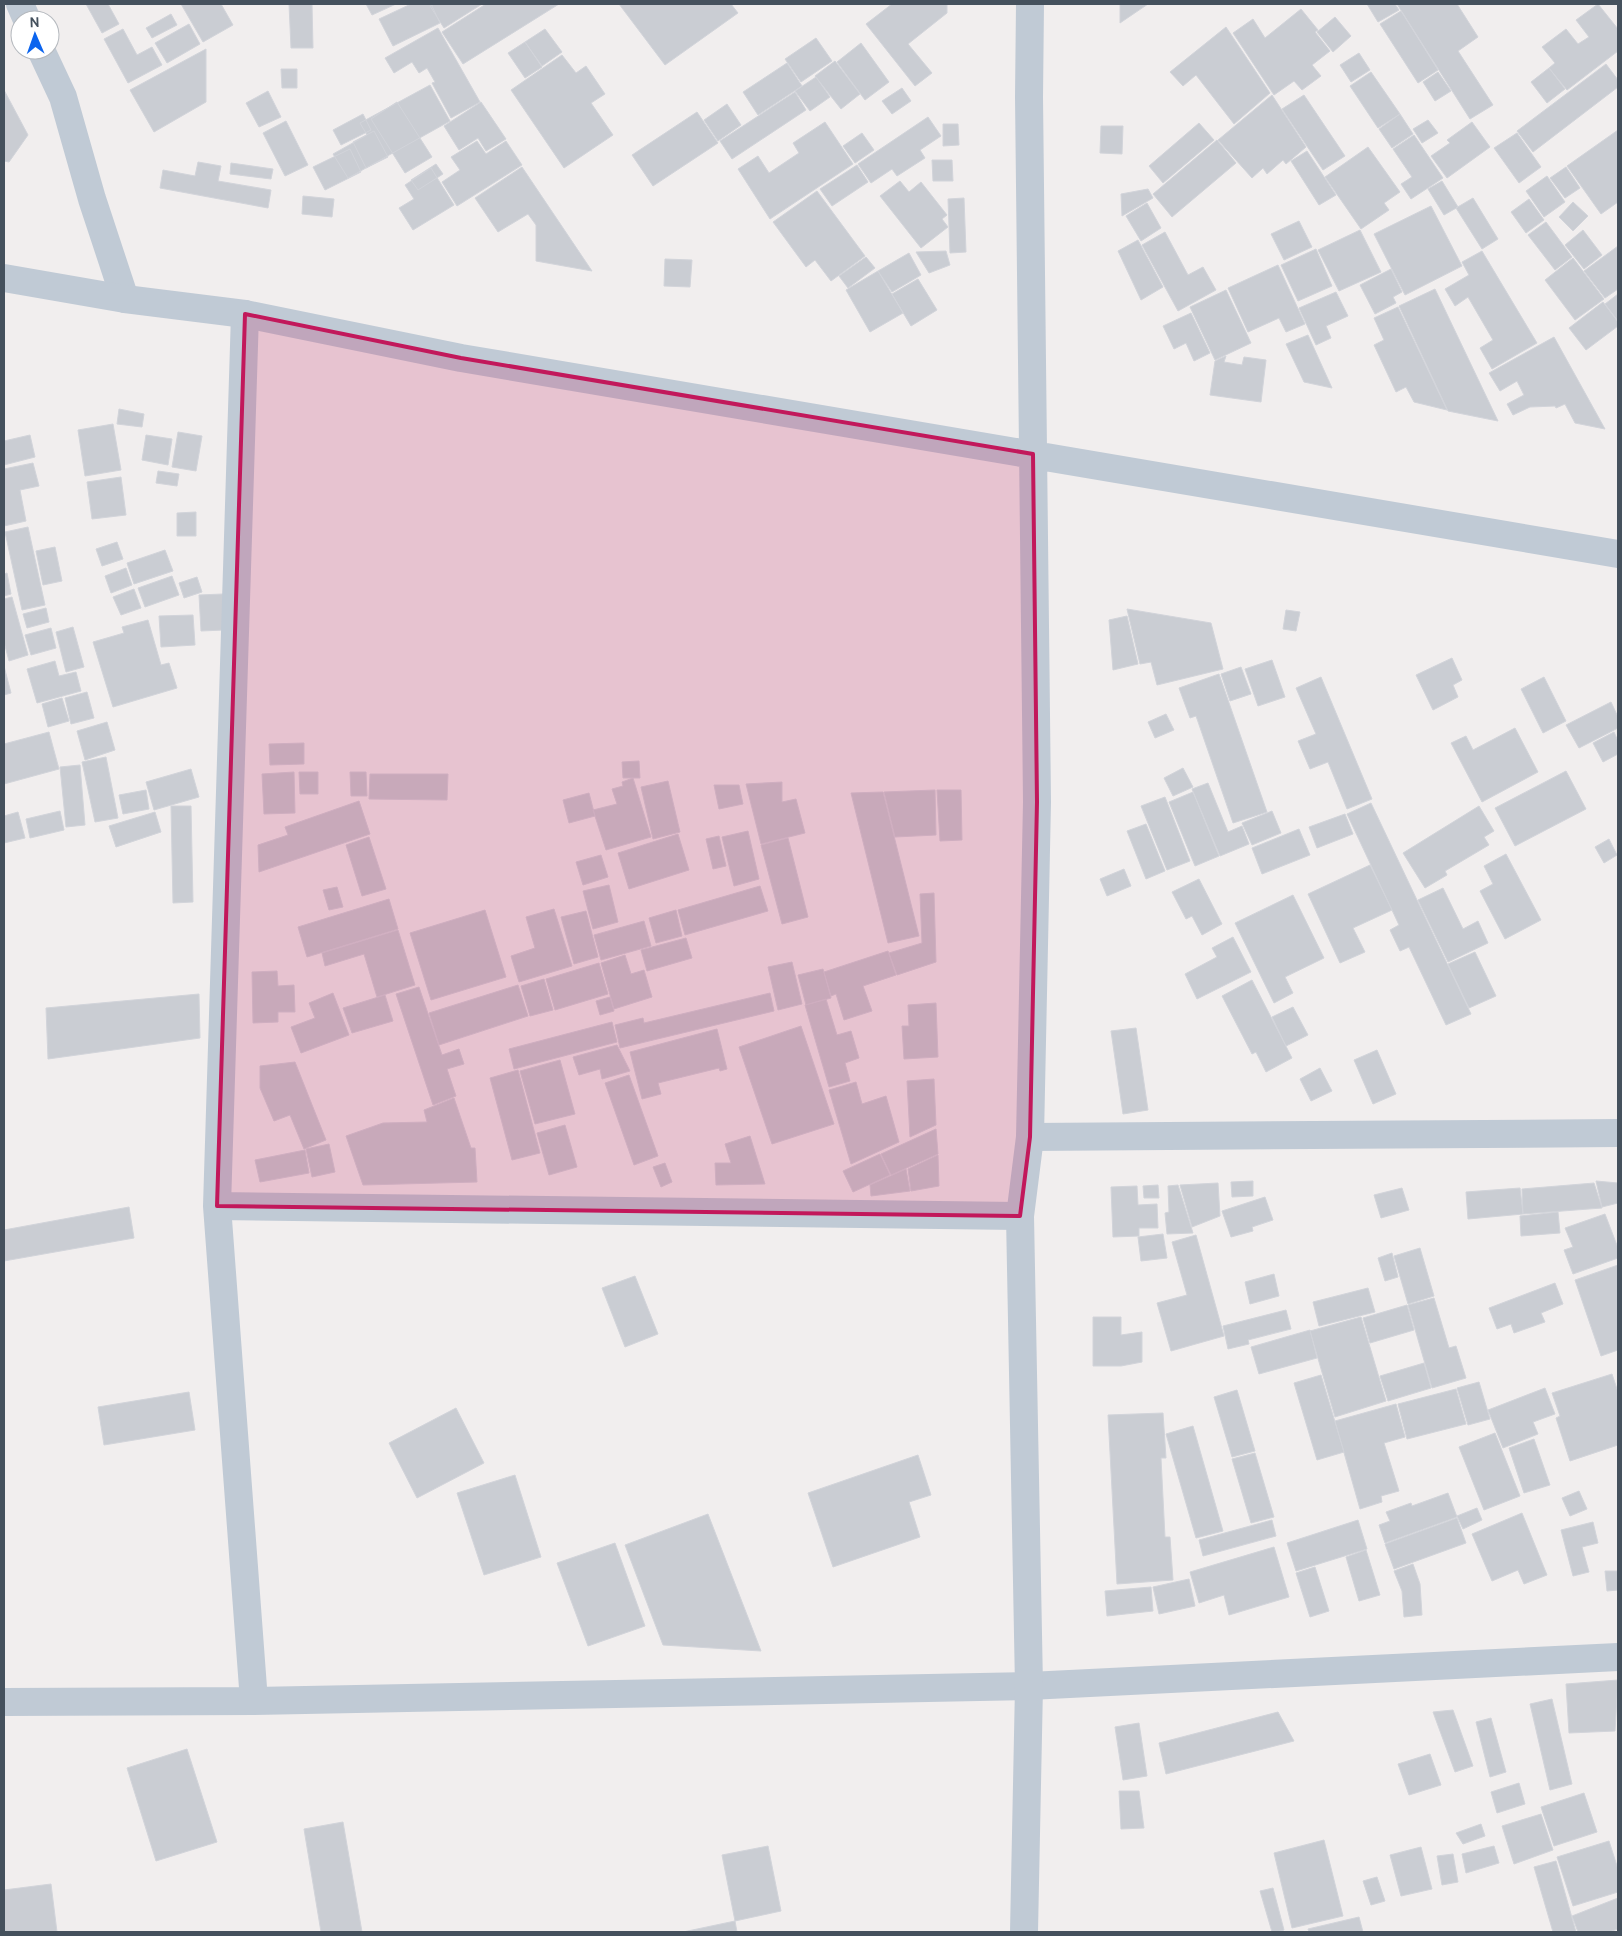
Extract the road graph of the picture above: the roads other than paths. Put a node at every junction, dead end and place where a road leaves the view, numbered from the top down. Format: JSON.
{"nodes":[{"id":1,"x":1030,"y":4,"type":"edge"},
{"id":2,"x":46,"y":60,"type":"edge"},
{"id":3,"x":4,"y":278,"type":"edge"},
{"id":4,"x":125,"y":299,"type":"junction"},
{"id":5,"x":245,"y":314,"type":"junction"},
{"id":6,"x":1033,"y":454,"type":"junction"},
{"id":7,"x":1618,"y":554,"type":"edge"},
{"id":8,"x":1618,"y":1133,"type":"edge"},
{"id":9,"x":1030,"y":1138,"type":"junction"},
{"id":10,"x":217,"y":1206,"type":"junction"},
{"id":11,"x":1020,"y":1216,"type":"junction"},
{"id":12,"x":1618,"y":1657,"type":"edge"},
{"id":13,"x":1029,"y":1686,"type":"junction"},
{"id":14,"x":254,"y":1700,"type":"junction"},
{"id":15,"x":4,"y":1702,"type":"edge"},
{"id":16,"x":1024,"y":1932,"type":"edge"}],
"edges":[{"from":1,"to":6,"type":"street"},
{"from":2,"to":4,"type":"street"},
{"from":3,"to":4,"type":"street"},
{"from":4,"to":5,"type":"street"},
{"from":5,"to":6,"type":"street"},
{"from":5,"to":10,"type":"street"},
{"from":6,"to":7,"type":"street"},
{"from":6,"to":9,"type":"street"},
{"from":8,"to":9,"type":"street"},
{"from":9,"to":11,"type":"street"},
{"from":10,"to":11,"type":"street"},
{"from":10,"to":14,"type":"street"},
{"from":11,"to":13,"type":"street"},
{"from":12,"to":13,"type":"street"},
{"from":13,"to":14,"type":"street"},
{"from":13,"to":16,"type":"street"},
{"from":14,"to":15,"type":"street"}]}
